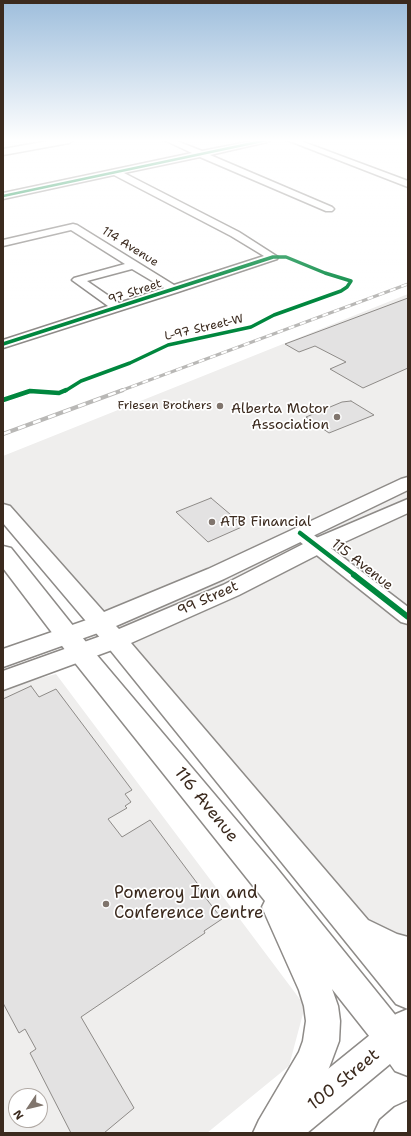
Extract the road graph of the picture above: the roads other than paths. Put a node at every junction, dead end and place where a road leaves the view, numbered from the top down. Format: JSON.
{"nodes":[{"id":1,"x":156,"y":193,"type":"edge"},
{"id":2,"x":291,"y":193,"type":"edge"},
{"id":3,"x":328,"y":209,"type":"dead end"},
{"id":4,"x":3,"y":244,"type":"edge"},
{"id":5,"x":134,"y":265,"type":"junction"},
{"id":6,"x":174,"y":290,"type":"junction"},
{"id":7,"x":118,"y":308,"type":"junction"},
{"id":8,"x":3,"y":344,"type":"edge"},
{"id":9,"x":408,"y":483,"type":"edge"},
{"id":10,"x":408,"y":505,"type":"edge"},
{"id":11,"x":3,"y":510,"type":"edge"},
{"id":12,"x":309,"y":540,"type":"junction"},
{"id":13,"x":3,"y":553,"type":"edge"},
{"id":14,"x":408,"y":617,"type":"edge"},
{"id":15,"x":108,"y":631,"type":"junction"},
{"id":16,"x":74,"y":644,"type":"junction"},
{"id":17,"x":3,"y":658,"type":"edge"},
{"id":18,"x":3,"y":681,"type":"edge"},
{"id":19,"x":264,"y":876,"type":"junction"},
{"id":20,"x":357,"y":930,"type":"junction"},
{"id":21,"x":408,"y":953,"type":"edge"},
{"id":22,"x":408,"y":992,"type":"edge"},
{"id":23,"x":403,"y":1041,"type":"edge"},
{"id":24,"x":408,"y":1120,"type":"edge"},
{"id":25,"x":272,"y":1133,"type":"edge"},
{"id":26,"x":278,"y":1133,"type":"edge"},
{"id":27,"x":393,"y":1133,"type":"edge"}],
"edges":[{"from":1,"to":6,"type":"street","name":"97 Street"},
{"from":2,"to":3,"type":"street"},
{"from":4,"to":5,"type":"street","name":"114 Avenue"},
{"from":5,"to":6,"type":"street","name":"114 Avenue"},
{"from":5,"to":7,"type":"street","name":"97 Street"},
{"from":6,"to":7,"type":"street","name":"97 Street"},
{"from":7,"to":8,"type":"street","name":"97 Street"},
{"from":9,"to":12,"type":"main road","name":"99 Street"},
{"from":10,"to":12,"type":"main road","name":"99 Street"},
{"from":11,"to":15,"type":"main road"},
{"from":12,"to":14,"type":"street","name":"115 Avenue"},
{"from":12,"to":15,"type":"main road","name":"99 Street"},
{"from":13,"to":16,"type":"main road","name":"116 Avenue"},
{"from":15,"to":16,"type":"main road","name":"99 Street"},
{"from":15,"to":20,"type":"main road"},
{"from":16,"to":17,"type":"main road","name":"99 Street"},
{"from":16,"to":18,"type":"main road","name":"99 Street"},
{"from":16,"to":19,"type":"main road","name":"116 Avenue"},
{"from":19,"to":23,"type":"main road","name":"116 Avenue"},
{"from":19,"to":25,"type":"main road"},
{"from":20,"to":21,"type":"main road"},
{"from":20,"to":22,"type":"main road"},
{"from":23,"to":26,"type":"main road","name":"100 Street"},
{"from":24,"to":27,"type":"main road"}]}
